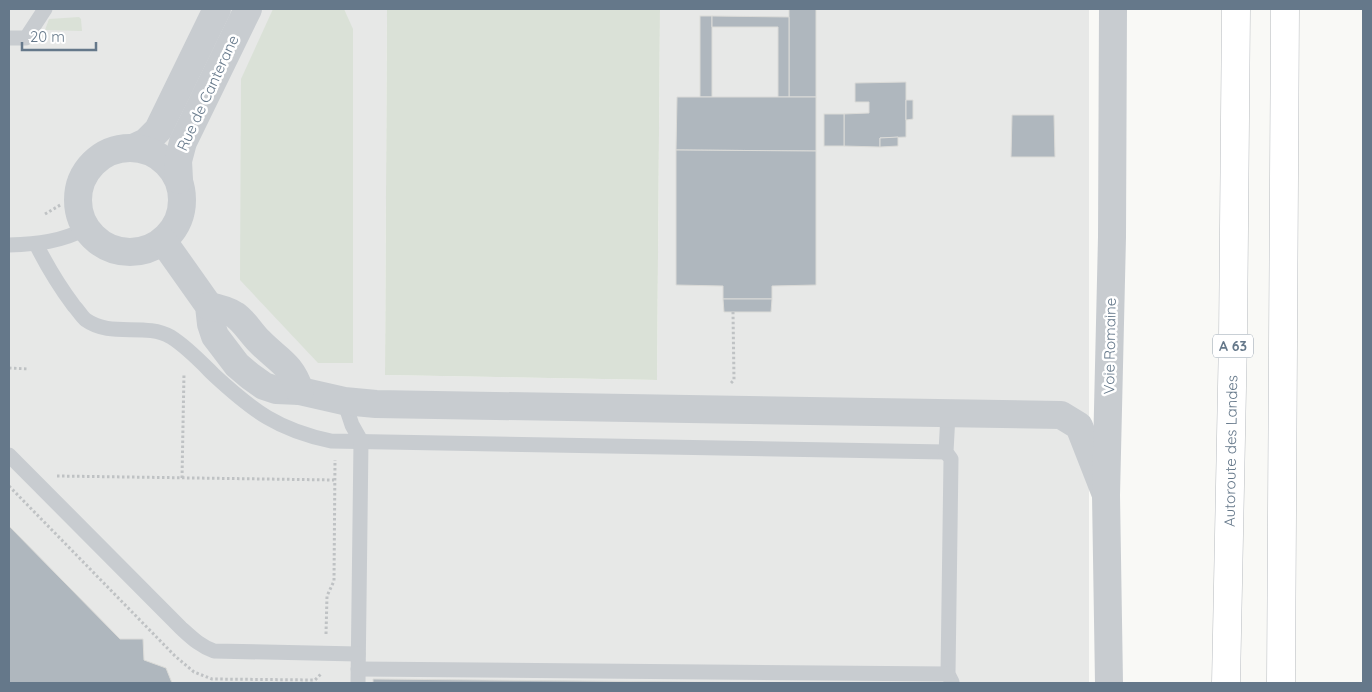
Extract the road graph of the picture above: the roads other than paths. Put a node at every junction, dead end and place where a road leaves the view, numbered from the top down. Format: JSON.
{"nodes":[{"id":1,"x":45,"y":9,"type":"edge"},
{"id":2,"x":218,"y":9,"type":"edge"},
{"id":3,"x":248,"y":9,"type":"edge"},
{"id":4,"x":1113,"y":9,"type":"edge"},
{"id":5,"x":1236,"y":9,"type":"edge"},
{"id":6,"x":1285,"y":9,"type":"edge"},
{"id":7,"x":9,"y":38,"type":"edge"},
{"id":8,"x":133,"y":148,"type":"junction"},
{"id":9,"x":179,"y":180,"type":"junction"},
{"id":10,"x":86,"y":228,"type":"junction"},
{"id":11,"x":163,"y":241,"type":"junction"},
{"id":12,"x":36,"y":244,"type":"junction"},
{"id":13,"x":9,"y":245,"type":"edge"},
{"id":14,"x":344,"y":401,"type":"junction"},
{"id":15,"x":948,"y":414,"type":"junction"},
{"id":16,"x":361,"y":441,"type":"junction"},
{"id":17,"x":946,"y":452,"type":"junction"},
{"id":18,"x":9,"y":455,"type":"edge"},
{"id":19,"x":1106,"y":495,"type":"junction"},
{"id":20,"x":358,"y":669,"type":"edge"},
{"id":21,"x":950,"y":679,"type":"edge"},
{"id":22,"x":1109,"y":683,"type":"edge"},
{"id":23,"x":1226,"y":683,"type":"edge"},
{"id":24,"x":1280,"y":683,"type":"edge"}],
"edges":[{"from":1,"to":7,"type":"lane"},
{"from":2,"to":8,"type":"street","name":"Rue de Canterane"},
{"from":3,"to":9,"type":"street","name":"Rue de Canterane"},
{"from":4,"to":19,"type":"street","name":"Voie Romaine"},
{"from":5,"to":23,"type":"highway","name":"Autoroute des Landes","number":"A 63"},
{"from":6,"to":24,"type":"highway"},
{"from":8,"to":9,"type":"street"},
{"from":8,"to":10,"type":"street"},
{"from":9,"to":11,"type":"street"},
{"from":10,"to":11,"type":"street"},
{"from":10,"to":12,"type":"lane"},
{"from":11,"to":14,"type":"street"},
{"from":12,"to":13,"type":"lane"},
{"from":12,"to":16,"type":"lane"},
{"from":14,"to":15,"type":"street"},
{"from":14,"to":16,"type":"lane"},
{"from":15,"to":17,"type":"lane"},
{"from":15,"to":19,"type":"street"},
{"from":16,"to":17,"type":"lane"},
{"from":16,"to":20,"type":"lane"},
{"from":17,"to":21,"type":"lane"},
{"from":18,"to":20,"type":"lane"},
{"from":19,"to":22,"type":"street","name":"Voie Romaine"},
{"from":20,"to":21,"type":"lane"}]}
